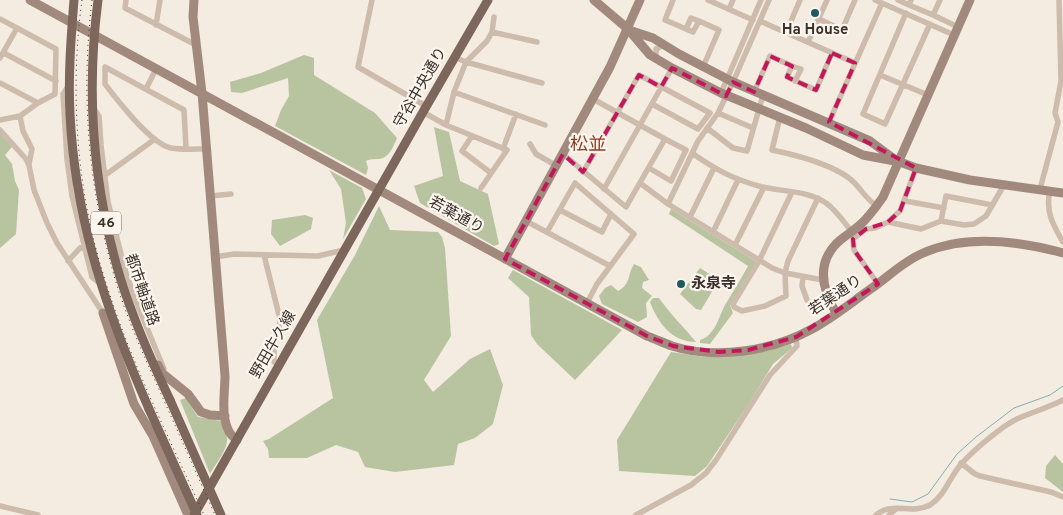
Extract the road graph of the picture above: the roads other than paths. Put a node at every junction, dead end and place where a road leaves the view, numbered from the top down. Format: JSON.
{"nodes":[{"id":1,"x":30,"y":0,"type":"edge"},
{"id":2,"x":74,"y":0,"type":"edge"},
{"id":3,"x":98,"y":0,"type":"edge"},
{"id":4,"x":126,"y":0,"type":"edge"},
{"id":5,"x":160,"y":0,"type":"edge"},
{"id":6,"x":194,"y":0,"type":"edge"},
{"id":7,"x":372,"y":0,"type":"edge"},
{"id":8,"x":488,"y":0,"type":"edge"},
{"id":9,"x":594,"y":0,"type":"edge"},
{"id":10,"x":640,"y":0,"type":"edge"},
{"id":11,"x":674,"y":0,"type":"edge"},
{"id":12,"x":708,"y":0,"type":"edge"},
{"id":13,"x":733,"y":0,"type":"edge"},
{"id":14,"x":761,"y":0,"type":"edge"},
{"id":15,"x":769,"y":0,"type":"edge"},
{"id":16,"x":800,"y":0,"type":"edge"},
{"id":17,"x":827,"y":0,"type":"edge"},
{"id":18,"x":856,"y":0,"type":"edge"},
{"id":19,"x":875,"y":0,"type":"edge"},
{"id":20,"x":898,"y":0,"type":"edge"},
{"id":21,"x":940,"y":0,"type":"edge"},
{"id":22,"x":970,"y":0,"type":"edge"},
{"id":23,"x":1059,"y":0,"type":"edge"},
{"id":24,"x":910,"y":2,"type":"edge"},
{"id":25,"x":882,"y":3,"type":"junction"},
{"id":26,"x":729,"y":9,"type":"junction"},
{"id":27,"x":906,"y":13,"type":"junction"},
{"id":28,"x":933,"y":15,"type":"junction"},
{"id":29,"x":494,"y":17,"type":"dead end"},
{"id":30,"x":0,"y":19,"type":"edge"},
{"id":31,"x":818,"y":19,"type":"junction"},
{"id":32,"x":752,"y":20,"type":"junction"},
{"id":33,"x":760,"y":21,"type":"junction"},
{"id":34,"x":72,"y":23,"type":"junction"},
{"id":35,"x":930,"y":24,"type":"junction"},
{"id":36,"x":156,"y":25,"type":"junction"},
{"id":37,"x":17,"y":28,"type":"junction"},
{"id":38,"x":628,"y":29,"type":"junction"},
{"id":39,"x":956,"y":31,"type":"junction"},
{"id":40,"x":492,"y":32,"type":"junction"},
{"id":41,"x":786,"y":33,"type":"junction"},
{"id":42,"x":94,"y":36,"type":"junction"},
{"id":43,"x":538,"y":42,"type":"dead end"},
{"id":44,"x":808,"y":42,"type":"junction"},
{"id":45,"x":196,"y":45,"type":"junction"},
{"id":46,"x":663,"y":45,"type":"junction"},
{"id":47,"x":4,"y":53,"type":"junction"},
{"id":48,"x":832,"y":53,"type":"junction"},
{"id":49,"x":454,"y":57,"type":"junction"},
{"id":50,"x":0,"y":58,"type":"edge"},
{"id":51,"x":656,"y":58,"type":"junction"},
{"id":52,"x":466,"y":62,"type":"junction"},
{"id":53,"x":855,"y":63,"type":"junction"},
{"id":54,"x":703,"y":67,"type":"junction"},
{"id":55,"x":672,"y":68,"type":"junction"},
{"id":56,"x":156,"y":69,"type":"junction"},
{"id":57,"x":880,"y":75,"type":"junction"},
{"id":58,"x":56,"y":81,"type":"junction"},
{"id":59,"x":730,"y":81,"type":"junction"},
{"id":60,"x":0,"y":83,"type":"edge"},
{"id":61,"x":70,"y":83,"type":"junction"},
{"id":62,"x":542,"y":83,"type":"dead end"},
{"id":63,"x":902,"y":85,"type":"junction"},
{"id":64,"x":661,"y":87,"type":"junction"},
{"id":65,"x":146,"y":89,"type":"junction"},
{"id":66,"x":454,"y":92,"type":"junction"},
{"id":67,"x":754,"y":92,"type":"junction"},
{"id":68,"x":202,"y":93,"type":"junction"},
{"id":69,"x":724,"y":94,"type":"junction"},
{"id":70,"x":928,"y":95,"type":"junction"},
{"id":71,"x":763,"y":96,"type":"junction"},
{"id":72,"x":593,"y":99,"type":"junction"},
{"id":73,"x":38,"y":103,"type":"junction"},
{"id":74,"x":652,"y":104,"type":"junction"},
{"id":75,"x":92,"y":106,"type":"junction"},
{"id":76,"x":424,"y":109,"type":"junction"},
{"id":77,"x":759,"y":109,"type":"junction"},
{"id":78,"x":618,"y":112,"type":"junction"},
{"id":79,"x":718,"y":112,"type":"junction"},
{"id":80,"x":516,"y":114,"type":"junction"},
{"id":81,"x":20,"y":116,"type":"junction"},
{"id":82,"x":780,"y":117,"type":"junction"},
{"id":83,"x":0,"y":120,"type":"edge"},
{"id":84,"x":829,"y":122,"type":"junction"},
{"id":85,"x":640,"y":124,"type":"junction"},
{"id":86,"x":446,"y":125,"type":"junction"},
{"id":87,"x":545,"y":125,"type":"dead end"},
{"id":88,"x":707,"y":128,"type":"junction"},
{"id":89,"x":753,"y":128,"type":"junction"},
{"id":90,"x":0,"y":130,"type":"edge"},
{"id":91,"x":472,"y":136,"type":"junction"},
{"id":92,"x":155,"y":139,"type":"junction"},
{"id":93,"x":665,"y":139,"type":"junction"},
{"id":94,"x":530,"y":144,"type":"dead end"},
{"id":95,"x":186,"y":148,"type":"junction"},
{"id":96,"x":206,"y":149,"type":"junction"},
{"id":97,"x":503,"y":149,"type":"junction"},
{"id":98,"x":692,"y":153,"type":"junction"},
{"id":99,"x":563,"y":154,"type":"junction"},
{"id":100,"x":900,"y":162,"type":"junction"},
{"id":101,"x":29,"y":165,"type":"junction"},
{"id":102,"x":557,"y":166,"type":"junction"},
{"id":103,"x":649,"y":168,"type":"junction"},
{"id":104,"x":714,"y":168,"type":"junction"},
{"id":105,"x":916,"y":168,"type":"junction"},
{"id":106,"x":583,"y":172,"type":"junction"},
{"id":107,"x":492,"y":173,"type":"junction"},
{"id":108,"x":104,"y":176,"type":"junction"},
{"id":109,"x":738,"y":180,"type":"junction"},
{"id":110,"x":640,"y":183,"type":"junction"},
{"id":111,"x":1004,"y":185,"type":"junction"},
{"id":112,"x":764,"y":187,"type":"junction"},
{"id":113,"x":481,"y":188,"type":"dead end"},
{"id":114,"x":604,"y":189,"type":"junction"},
{"id":115,"x":1040,"y":189,"type":"junction"},
{"id":116,"x":378,"y":190,"type":"junction"},
{"id":117,"x":1050,"y":191,"type":"junction"},
{"id":118,"x":792,"y":192,"type":"junction"},
{"id":119,"x":1063,"y":193,"type":"edge"},
{"id":120,"x":231,"y":194,"type":"dead end"},
{"id":121,"x":210,"y":196,"type":"junction"},
{"id":122,"x":818,"y":198,"type":"junction"},
{"id":123,"x":905,"y":200,"type":"junction"},
{"id":124,"x":668,"y":204,"type":"junction"},
{"id":125,"x":992,"y":205,"type":"junction"},
{"id":126,"x":877,"y":206,"type":"junction"},
{"id":127,"x":944,"y":208,"type":"junction"},
{"id":128,"x":560,"y":210,"type":"junction"},
{"id":129,"x":611,"y":214,"type":"junction"},
{"id":130,"x":690,"y":217,"type":"junction"},
{"id":131,"x":526,"y":221,"type":"junction"},
{"id":132,"x":941,"y":221,"type":"junction"},
{"id":133,"x":888,"y":222,"type":"junction"},
{"id":134,"x":547,"y":232,"type":"junction"},
{"id":135,"x":714,"y":232,"type":"junction"},
{"id":136,"x":852,"y":232,"type":"junction"},
{"id":137,"x":1063,"y":242,"type":"edge"},
{"id":138,"x":735,"y":246,"type":"junction"},
{"id":139,"x":84,"y":247,"type":"junction"},
{"id":140,"x":344,"y":250,"type":"junction"},
{"id":141,"x":1063,"y":254,"type":"edge"},
{"id":142,"x":264,"y":255,"type":"junction"},
{"id":143,"x":215,"y":257,"type":"junction"},
{"id":144,"x":505,"y":259,"type":"junction"},
{"id":145,"x":68,"y":261,"type":"junction"},
{"id":146,"x":759,"y":261,"type":"junction"},
{"id":147,"x":610,"y":266,"type":"junction"},
{"id":148,"x":785,"y":273,"type":"junction"},
{"id":149,"x":803,"y":277,"type":"junction"},
{"id":150,"x":823,"y":280,"type":"junction"},
{"id":151,"x":100,"y":284,"type":"junction"},
{"id":152,"x":878,"y":284,"type":"junction"},
{"id":153,"x":807,"y":300,"type":"dead end"},
{"id":154,"x":587,"y":303,"type":"junction"},
{"id":155,"x":103,"y":313,"type":"joint"},
{"id":156,"x":836,"y":313,"type":"junction"},
{"id":157,"x":141,"y":325,"type":"junction"},
{"id":158,"x":796,"y":337,"type":"junction"},
{"id":159,"x":279,"y":365,"type":"junction"},
{"id":160,"x":160,"y":375,"type":"junction"},
{"id":161,"x":180,"y":386,"type":"junction"},
{"id":162,"x":169,"y":397,"type":"junction"},
{"id":163,"x":1063,"y":400,"type":"edge"},
{"id":164,"x":225,"y":416,"type":"junction"},
{"id":165,"x":237,"y":440,"type":"junction"},
{"id":166,"x":961,"y":463,"type":"junction"},
{"id":167,"x":1063,"y":497,"type":"edge"},
{"id":168,"x":0,"y":506,"type":"edge"},
{"id":169,"x":896,"y":509,"type":"junction"},
{"id":170,"x":38,"y":515,"type":"edge"},
{"id":171,"x":188,"y":515,"type":"edge"},
{"id":172,"x":196,"y":515,"type":"edge"},
{"id":173,"x":221,"y":515,"type":"edge"},
{"id":174,"x":636,"y":515,"type":"edge"},
{"id":175,"x":876,"y":515,"type":"edge"},
{"id":176,"x":889,"y":515,"type":"edge"}],
"edges":[{"from":1,"to":34,"type":"street","name":"若葉通り"},
{"from":2,"to":34,"type":"main road","number":"46"},
{"from":3,"to":42,"type":"main road","name":"都市軸道路","number":"46"},
{"from":4,"to":36,"type":"street"},
{"from":5,"to":36,"type":"street"},
{"from":6,"to":45,"type":"street"},
{"from":7,"to":76,"type":"street"},
{"from":8,"to":49,"type":"main road","name":"守谷中央通り","number":"46"},
{"from":9,"to":38,"type":"street"},
{"from":10,"to":38,"type":"street"},
{"from":11,"to":54,"type":"street"},
{"from":12,"to":26,"type":"street"},
{"from":13,"to":26,"type":"street"},
{"from":14,"to":32,"type":"street"},
{"from":15,"to":33,"type":"street"},
{"from":16,"to":41,"type":"street"},
{"from":17,"to":31,"type":"street"},
{"from":18,"to":31,"type":"street"},
{"from":19,"to":25,"type":"street"},
{"from":20,"to":24,"type":"street"},
{"from":21,"to":28,"type":"street"},
{"from":22,"to":39,"type":"street"},
{"from":23,"to":115,"type":"street"},
{"from":24,"to":28,"type":"street"},
{"from":25,"to":27,"type":"street"},
{"from":25,"to":53,"type":"street"},
{"from":26,"to":32,"type":"street"},
{"from":27,"to":35,"type":"street"},
{"from":27,"to":57,"type":"street"},
{"from":28,"to":39,"type":"street"},
{"from":29,"to":40,"type":"street"},
{"from":30,"to":37,"type":"street"},
{"from":31,"to":44,"type":"street"},
{"from":32,"to":59,"type":"street"},
{"from":33,"to":41,"type":"street"},
{"from":33,"to":59,"type":"street"},
{"from":34,"to":42,"type":"street","name":"若葉通り"},
{"from":34,"to":61,"type":"main road","number":"46"},
{"from":35,"to":39,"type":"street"},
{"from":35,"to":63,"type":"street"},
{"from":36,"to":45,"type":"street"},
{"from":37,"to":47,"type":"street"},
{"from":37,"to":58,"type":"street"},
{"from":38,"to":46,"type":"street"},
{"from":38,"to":51,"type":"street"},
{"from":38,"to":72,"type":"street"},
{"from":39,"to":70,"type":"street"},
{"from":40,"to":43,"type":"street"},
{"from":40,"to":52,"type":"street"},
{"from":41,"to":44,"type":"street"},
{"from":42,"to":56,"type":"street","name":"若葉通り"},
{"from":42,"to":75,"type":"main road","name":"都市軸道路","number":"46"},
{"from":44,"to":48,"type":"street"},
{"from":45,"to":68,"type":"street"},
{"from":46,"to":51,"type":"street"},
{"from":46,"to":54,"type":"street"},
{"from":47,"to":50,"type":"street"},
{"from":47,"to":58,"type":"street"},
{"from":48,"to":53,"type":"street"},
{"from":48,"to":67,"type":"street"},
{"from":49,"to":52,"type":"street"},
{"from":49,"to":76,"type":"main road","name":"守谷中央通り","number":"46"},
{"from":51,"to":55,"type":"street"},
{"from":52,"to":62,"type":"street"},
{"from":52,"to":66,"type":"street"},
{"from":53,"to":84,"type":"street"},
{"from":54,"to":59,"type":"street"},
{"from":55,"to":64,"type":"street"},
{"from":55,"to":69,"type":"street"},
{"from":56,"to":65,"type":"street"},
{"from":56,"to":68,"type":"street","name":"若葉通り"},
{"from":57,"to":63,"type":"street"},
{"from":57,"to":63,"type":"street"},
{"from":58,"to":73,"type":"street"},
{"from":59,"to":67,"type":"street"},
{"from":59,"to":69,"type":"street"},
{"from":60,"to":73,"type":"street"},
{"from":61,"to":139,"type":"street"},
{"from":61,"to":151,"type":"main road","number":"46"},
{"from":63,"to":70,"type":"street"},
{"from":64,"to":74,"type":"street"},
{"from":64,"to":74,"type":"street"},
{"from":64,"to":78,"type":"street"},
{"from":65,"to":92,"type":"street"},
{"from":65,"to":95,"type":"street"},
{"from":66,"to":80,"type":"street"},
{"from":66,"to":86,"type":"street"},
{"from":67,"to":71,"type":"street"},
{"from":68,"to":96,"type":"street"},
{"from":68,"to":116,"type":"street","name":"若葉通り"},
{"from":69,"to":77,"type":"street"},
{"from":69,"to":79,"type":"street"},
{"from":70,"to":100,"type":"street"},
{"from":71,"to":77,"type":"street"},
{"from":71,"to":84,"type":"street"},
{"from":72,"to":78,"type":"street"},
{"from":72,"to":99,"type":"street"},
{"from":73,"to":81,"type":"street"},
{"from":74,"to":85,"type":"street"},
{"from":75,"to":108,"type":"street"},
{"from":75,"to":157,"type":"main road","name":"都市軸道路","number":"46"},
{"from":76,"to":86,"type":"street"},
{"from":76,"to":116,"type":"main road","name":"守谷中央通り","number":"46"},
{"from":77,"to":82,"type":"street"},
{"from":77,"to":89,"type":"street"},
{"from":78,"to":85,"type":"street"},
{"from":78,"to":106,"type":"street"},
{"from":79,"to":88,"type":"street"},
{"from":79,"to":89,"type":"street"},
{"from":80,"to":87,"type":"street"},
{"from":80,"to":97,"type":"street"},
{"from":81,"to":83,"type":"street"},
{"from":81,"to":101,"type":"street"},
{"from":82,"to":100,"type":"street"},
{"from":82,"to":126,"type":"street"},
{"from":84,"to":100,"type":"street"},
{"from":85,"to":93,"type":"street"},
{"from":85,"to":114,"type":"street"},
{"from":86,"to":91,"type":"street"},
{"from":88,"to":89,"type":"street"},
{"from":88,"to":98,"type":"street"},
{"from":90,"to":101,"type":"street"},
{"from":91,"to":97,"type":"street"},
{"from":91,"to":107,"type":"street"},
{"from":92,"to":95,"type":"street"},
{"from":92,"to":108,"type":"street"},
{"from":93,"to":103,"type":"street"},
{"from":93,"to":103,"type":"street"},
{"from":94,"to":102,"type":"street"},
{"from":95,"to":96,"type":"street"},
{"from":96,"to":121,"type":"street"},
{"from":97,"to":107,"type":"street"},
{"from":98,"to":104,"type":"street"},
{"from":98,"to":124,"type":"street"},
{"from":99,"to":102,"type":"street"},
{"from":99,"to":106,"type":"street"},
{"from":100,"to":105,"type":"street"},
{"from":100,"to":126,"type":"street"},
{"from":101,"to":145,"type":"street"},
{"from":102,"to":131,"type":"street"},
{"from":103,"to":110,"type":"street"},
{"from":104,"to":109,"type":"street"},
{"from":104,"to":130,"type":"street"},
{"from":105,"to":111,"type":"street"},
{"from":105,"to":123,"type":"street"},
{"from":106,"to":114,"type":"street"},
{"from":107,"to":113,"type":"street"},
{"from":108,"to":157,"type":"street"},
{"from":109,"to":112,"type":"street"},
{"from":109,"to":135,"type":"street"},
{"from":110,"to":114,"type":"street"},
{"from":110,"to":124,"type":"street"},
{"from":111,"to":115,"type":"street"},
{"from":111,"to":125,"type":"street"},
{"from":112,"to":118,"type":"street"},
{"from":112,"to":138,"type":"street"},
{"from":115,"to":117,"type":"street"},
{"from":116,"to":140,"type":"main road","name":"野田牛久線","number":"46"},
{"from":116,"to":144,"type":"street","name":"若葉通り"},
{"from":117,"to":119,"type":"street"},
{"from":117,"to":137,"type":"street"},
{"from":118,"to":122,"type":"street"},
{"from":118,"to":146,"type":"street"},
{"from":120,"to":121,"type":"street"},
{"from":121,"to":143,"type":"street"},
{"from":122,"to":136,"type":"street"},
{"from":122,"to":148,"type":"street"},
{"from":123,"to":127,"type":"street"},
{"from":123,"to":133,"type":"street"},
{"from":124,"to":130,"type":"street"},
{"from":125,"to":127,"type":"street"},
{"from":125,"to":132,"type":"street"},
{"from":126,"to":136,"type":"street"},
{"from":127,"to":132,"type":"street"},
{"from":128,"to":129,"type":"street"},
{"from":128,"to":129,"type":"street"},
{"from":128,"to":134,"type":"street"},
{"from":129,"to":147,"type":"street"},
{"from":130,"to":135,"type":"street"},
{"from":131,"to":134,"type":"street"},
{"from":131,"to":144,"type":"street"},
{"from":132,"to":133,"type":"street"},
{"from":133,"to":152,"type":"street"},
{"from":134,"to":147,"type":"street"},
{"from":135,"to":138,"type":"street"},
{"from":136,"to":150,"type":"street"},
{"from":138,"to":146,"type":"street"},
{"from":139,"to":145,"type":"street"},
{"from":139,"to":151,"type":"street"},
{"from":140,"to":142,"type":"street"},
{"from":140,"to":159,"type":"main road","name":"野田牛久線","number":"46"},
{"from":141,"to":152,"type":"street","name":"若葉通り"},
{"from":142,"to":143,"type":"street"},
{"from":142,"to":159,"type":"street"},
{"from":143,"to":164,"type":"street"},
{"from":144,"to":154,"type":"street","name":"若葉通り"},
{"from":145,"to":155,"type":"street"},
{"from":146,"to":148,"type":"street"},
{"from":146,"to":148,"type":"street"},
{"from":147,"to":154,"type":"street"},
{"from":148,"to":149,"type":"street"},
{"from":149,"to":150,"type":"street"},
{"from":149,"to":153,"type":"street"},
{"from":150,"to":156,"type":"street"},
{"from":151,"to":172,"type":"main road","number":"46","bridge":true},
{"from":152,"to":156,"type":"street","name":"若葉通り"},
{"from":154,"to":158,"type":"street","name":"若葉通り"},
{"from":155,"to":171,"type":"street"},
{"from":156,"to":158,"type":"street","name":"若葉通り"},
{"from":157,"to":160,"type":"main road","name":"都市軸道路","number":"46"},
{"from":157,"to":160,"type":"street"},
{"from":158,"to":174,"type":"street"},
{"from":159,"to":165,"type":"main road","name":"野田牛久線","number":"46"},
{"from":160,"to":161,"type":"street"},
{"from":160,"to":162,"type":"main road","name":"都市軸道路","number":"46"},
{"from":161,"to":162,"type":"street"},
{"from":161,"to":164,"type":"street"},
{"from":162,"to":173,"type":"main road","name":"都市軸道路","number":"46","bridge":true},
{"from":163,"to":166,"type":"street"},
{"from":164,"to":165,"type":"street"},
{"from":165,"to":172,"type":"main road","name":"野田牛久線","number":"46"},
{"from":166,"to":167,"type":"street"},
{"from":166,"to":169,"type":"street"},
{"from":168,"to":170,"type":"street"},
{"from":169,"to":175,"type":"street"},
{"from":169,"to":176,"type":"street"}]}
